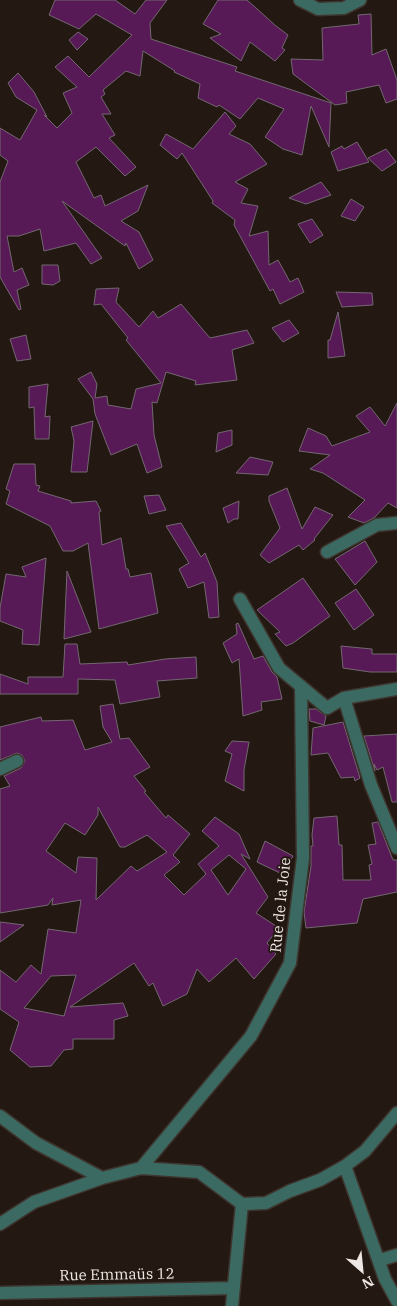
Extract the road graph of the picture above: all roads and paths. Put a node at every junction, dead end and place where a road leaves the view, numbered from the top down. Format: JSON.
{"nodes":[{"id":1,"x":300,"y":0,"type":"edge"},
{"id":2,"x":360,"y":0,"type":"edge"},
{"id":3,"x":397,"y":523,"type":"edge"},
{"id":4,"x":327,"y":552,"type":"dead end"},
{"id":5,"x":240,"y":599,"type":"dead end"},
{"id":6,"x":300,"y":686,"type":"junction"},
{"id":7,"x":397,"y":689,"type":"edge"},
{"id":8,"x":344,"y":698,"type":"junction"},
{"id":9,"x":17,"y":761,"type":"dead end"},
{"id":10,"x":0,"y":769,"type":"edge"},
{"id":11,"x":397,"y":848,"type":"edge"},
{"id":12,"x":397,"y":1113,"type":"edge"},
{"id":13,"x":0,"y":1116,"type":"edge"},
{"id":14,"x":345,"y":1166,"type":"junction"},
{"id":15,"x":141,"y":1168,"type":"junction"},
{"id":16,"x":102,"y":1178,"type":"junction"},
{"id":17,"x":242,"y":1204,"type":"junction"},
{"id":18,"x":0,"y":1224,"type":"edge"},
{"id":19,"x":397,"y":1256,"type":"edge"},
{"id":20,"x":380,"y":1260,"type":"junction"},
{"id":21,"x":234,"y":1288,"type":"junction"},
{"id":22,"x":0,"y":1293,"type":"edge"},
{"id":23,"x":397,"y":1301,"type":"edge"},
{"id":24,"x":232,"y":1306,"type":"edge"}],
"edges":[{"from":1,"to":2,"type":"street"},
{"from":3,"to":4,"type":"street"},
{"from":5,"to":6,"type":"street"},
{"from":6,"to":8,"type":"street"},
{"from":6,"to":15,"type":"street","name":"Rue de la Joie"},
{"from":7,"to":8,"type":"street"},
{"from":8,"to":11,"type":"street"},
{"from":9,"to":10,"type":"street"},
{"from":12,"to":14,"type":"street"},
{"from":13,"to":16,"type":"street"},
{"from":14,"to":17,"type":"street"},
{"from":14,"to":20,"type":"street"},
{"from":15,"to":16,"type":"street"},
{"from":15,"to":17,"type":"street"},
{"from":16,"to":18,"type":"street"},
{"from":17,"to":21,"type":"street"},
{"from":19,"to":20,"type":"street"},
{"from":20,"to":23,"type":"street"},
{"from":21,"to":22,"type":"street","name":"Rue Emmaüs 12"},
{"from":21,"to":24,"type":"street"}]}
